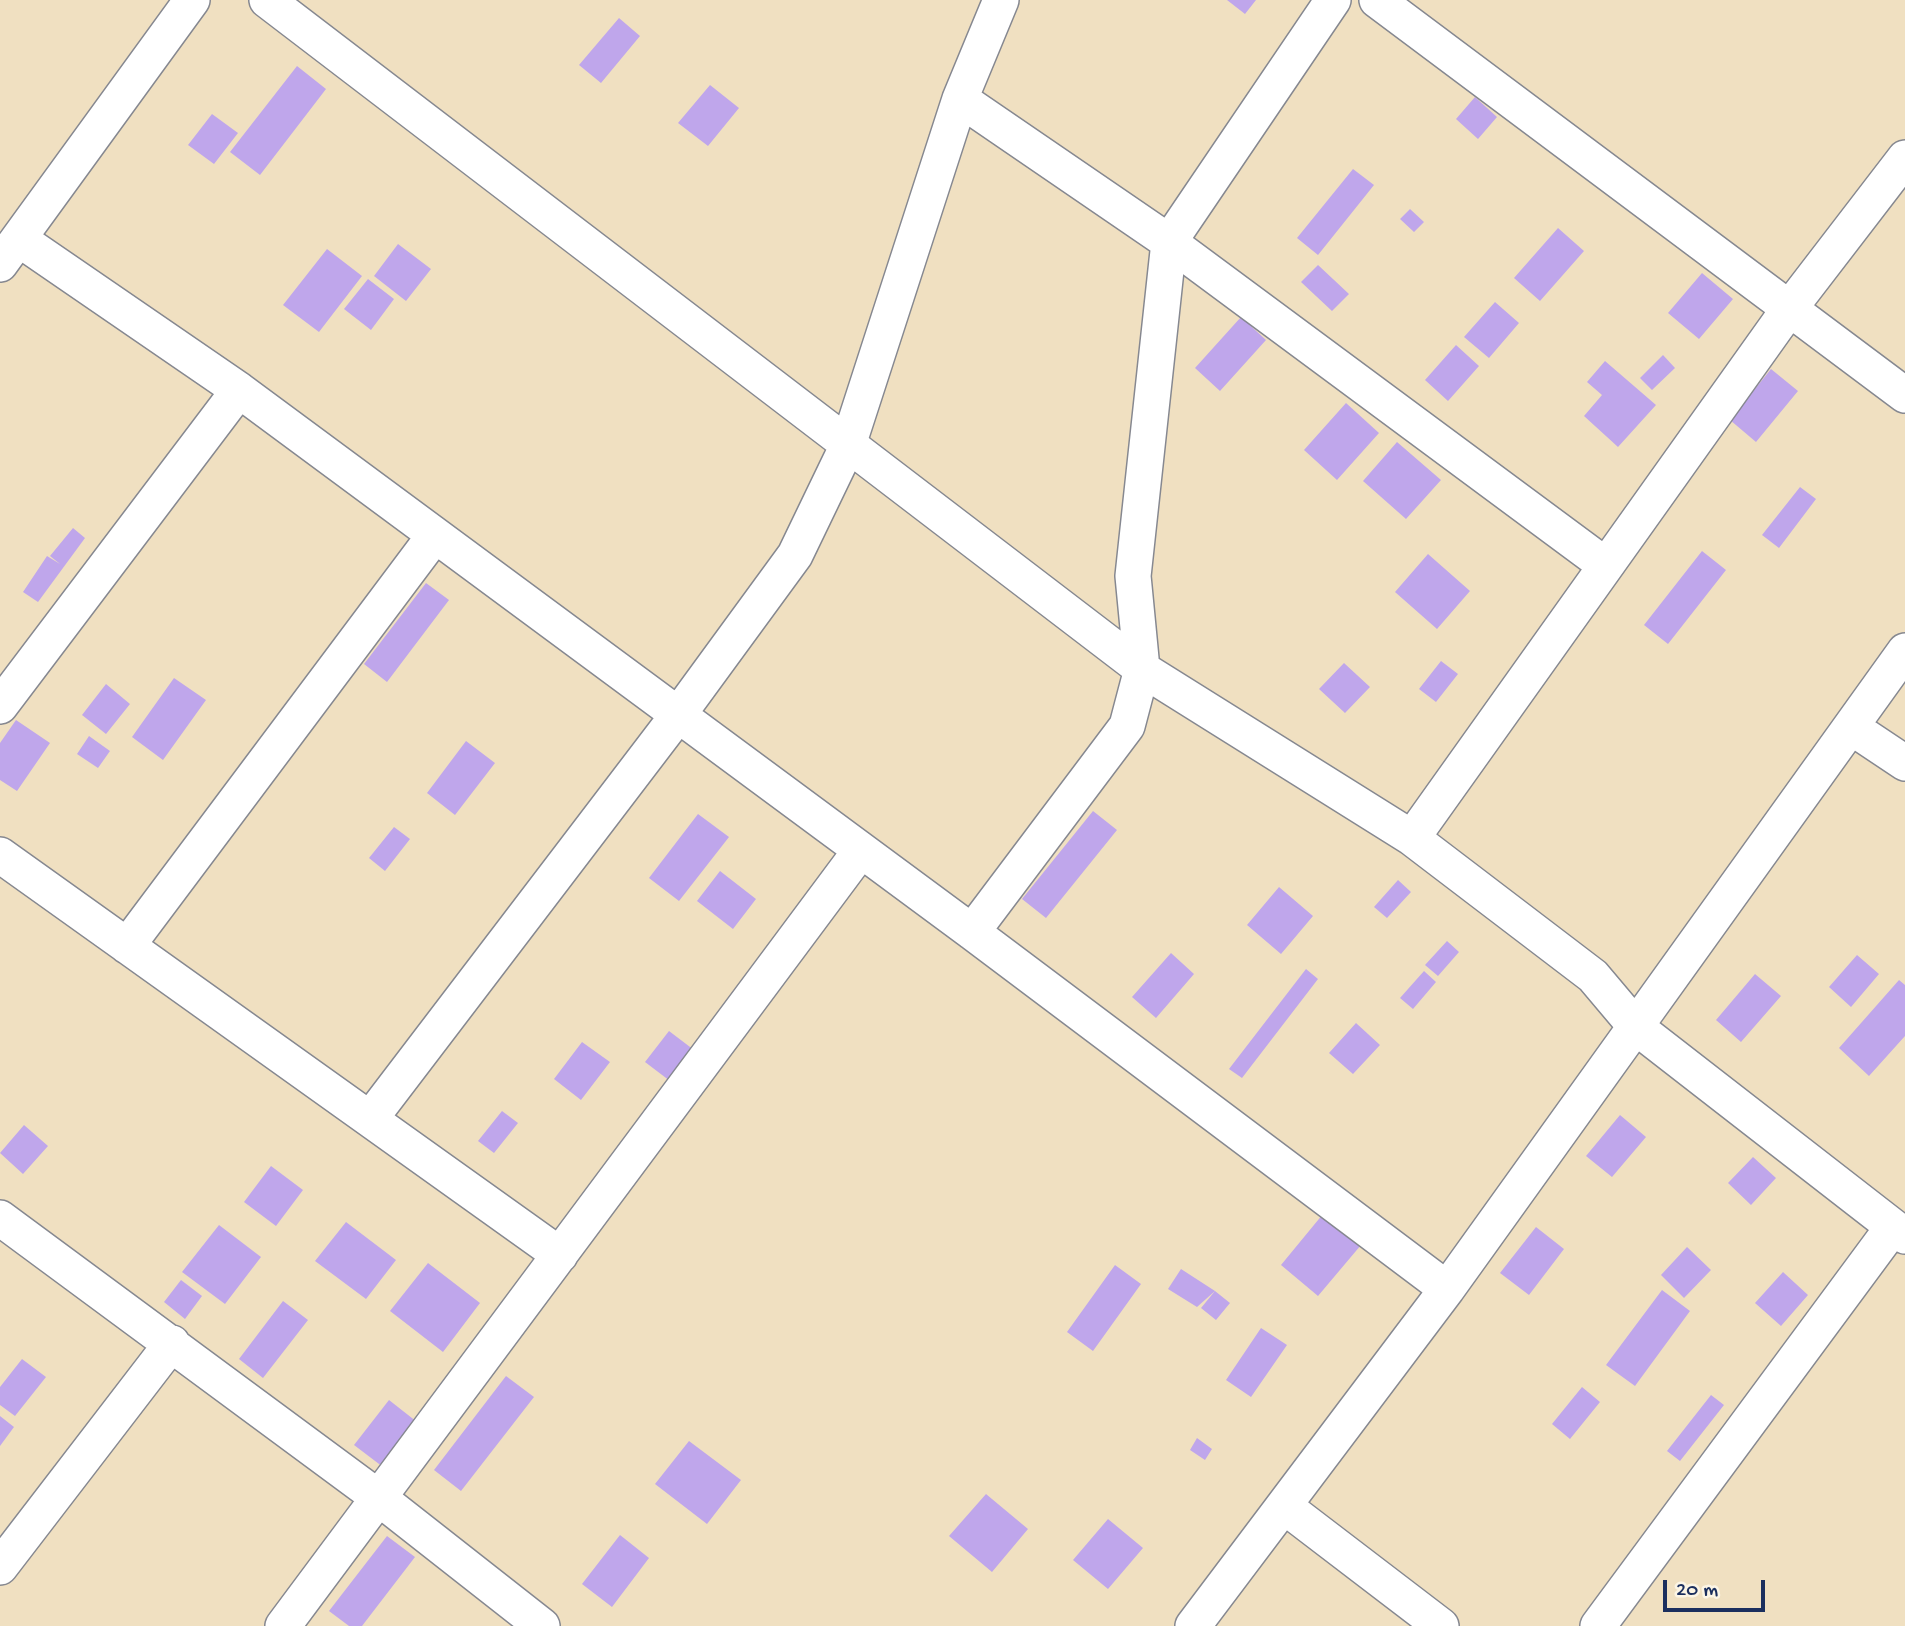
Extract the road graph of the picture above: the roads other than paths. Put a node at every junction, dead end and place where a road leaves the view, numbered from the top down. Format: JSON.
{"nodes":[{"id":1,"x":192,"y":0,"type":"edge"},
{"id":2,"x":267,"y":0,"type":"edge"},
{"id":3,"x":1001,"y":0,"type":"edge"},
{"id":4,"x":1333,"y":0,"type":"edge"},
{"id":5,"x":1377,"y":0,"type":"edge"},
{"id":6,"x":960,"y":99,"type":"junction"},
{"id":7,"x":1905,"y":158,"type":"edge"},
{"id":8,"x":1169,"y":242,"type":"junction"},
{"id":9,"x":10,"y":251,"type":"edge"},
{"id":10,"x":1788,"y":309,"type":"junction"},
{"id":11,"x":239,"y":390,"type":"junction"},
{"id":12,"x":1905,"y":395,"type":"edge"},
{"id":13,"x":848,"y":445,"type":"junction"},
{"id":14,"x":435,"y":535,"type":"junction"},
{"id":15,"x":1605,"y":565,"type":"junction"},
{"id":16,"x":1905,"y":651,"type":"edge"},
{"id":17,"x":1142,"y":669,"type":"junction"},
{"id":18,"x":0,"y":706,"type":"edge"},
{"id":19,"x":678,"y":715,"type":"junction"},
{"id":20,"x":1851,"y":727,"type":"junction"},
{"id":21,"x":1905,"y":763,"type":"edge"},
{"id":22,"x":1412,"y":838,"type":"junction"},
{"id":23,"x":860,"y":850,"type":"junction"},
{"id":24,"x":0,"y":855,"type":"edge"},
{"id":25,"x":972,"y":932,"type":"junction"},
{"id":26,"x":127,"y":946,"type":"junction"},
{"id":27,"x":1636,"y":1027,"type":"junction"},
{"id":28,"x":370,"y":1119,"type":"junction"},
{"id":29,"x":0,"y":1219,"type":"edge"},
{"id":30,"x":1899,"y":1231,"type":"edge"},
{"id":31,"x":560,"y":1255,"type":"junction"},
{"id":32,"x":1447,"y":1289,"type":"junction"},
{"id":33,"x":172,"y":1343,"type":"junction"},
{"id":34,"x":379,"y":1498,"type":"junction"},
{"id":35,"x":1284,"y":1506,"type":"junction"},
{"id":36,"x":0,"y":1567,"type":"edge"},
{"id":37,"x":283,"y":1626,"type":"edge"},
{"id":38,"x":542,"y":1626,"type":"edge"},
{"id":39,"x":1193,"y":1626,"type":"edge"},
{"id":40,"x":1441,"y":1626,"type":"edge"},
{"id":41,"x":1598,"y":1626,"type":"edge"}],
"edges":[{"from":1,"to":9,"type":"street"},
{"from":2,"to":13,"type":"street"},
{"from":3,"to":6,"type":"street"},
{"from":4,"to":8,"type":"street"},
{"from":5,"to":10,"type":"street"},
{"from":6,"to":8,"type":"street"},
{"from":6,"to":13,"type":"street"},
{"from":7,"to":10,"type":"street"},
{"from":8,"to":15,"type":"street"},
{"from":8,"to":17,"type":"street"},
{"from":9,"to":11,"type":"street"},
{"from":10,"to":12,"type":"street"},
{"from":10,"to":15,"type":"street"},
{"from":11,"to":14,"type":"street"},
{"from":11,"to":18,"type":"street"},
{"from":13,"to":17,"type":"street"},
{"from":13,"to":19,"type":"street"},
{"from":14,"to":19,"type":"street"},
{"from":14,"to":26,"type":"street"},
{"from":15,"to":22,"type":"street"},
{"from":16,"to":20,"type":"street"},
{"from":17,"to":22,"type":"street"},
{"from":17,"to":25,"type":"street"},
{"from":19,"to":23,"type":"street"},
{"from":19,"to":28,"type":"street"},
{"from":20,"to":21,"type":"street"},
{"from":20,"to":27,"type":"street"},
{"from":22,"to":27,"type":"street"},
{"from":23,"to":25,"type":"street"},
{"from":23,"to":31,"type":"street"},
{"from":24,"to":26,"type":"street"},
{"from":25,"to":32,"type":"street"},
{"from":26,"to":28,"type":"street"},
{"from":27,"to":30,"type":"street"},
{"from":27,"to":32,"type":"street"},
{"from":28,"to":31,"type":"street"},
{"from":29,"to":33,"type":"street"},
{"from":30,"to":41,"type":"street"},
{"from":31,"to":34,"type":"street"},
{"from":32,"to":35,"type":"street"},
{"from":33,"to":34,"type":"street"},
{"from":33,"to":36,"type":"street"},
{"from":34,"to":37,"type":"street"},
{"from":34,"to":38,"type":"street"},
{"from":35,"to":39,"type":"street"},
{"from":35,"to":40,"type":"street"}]}
